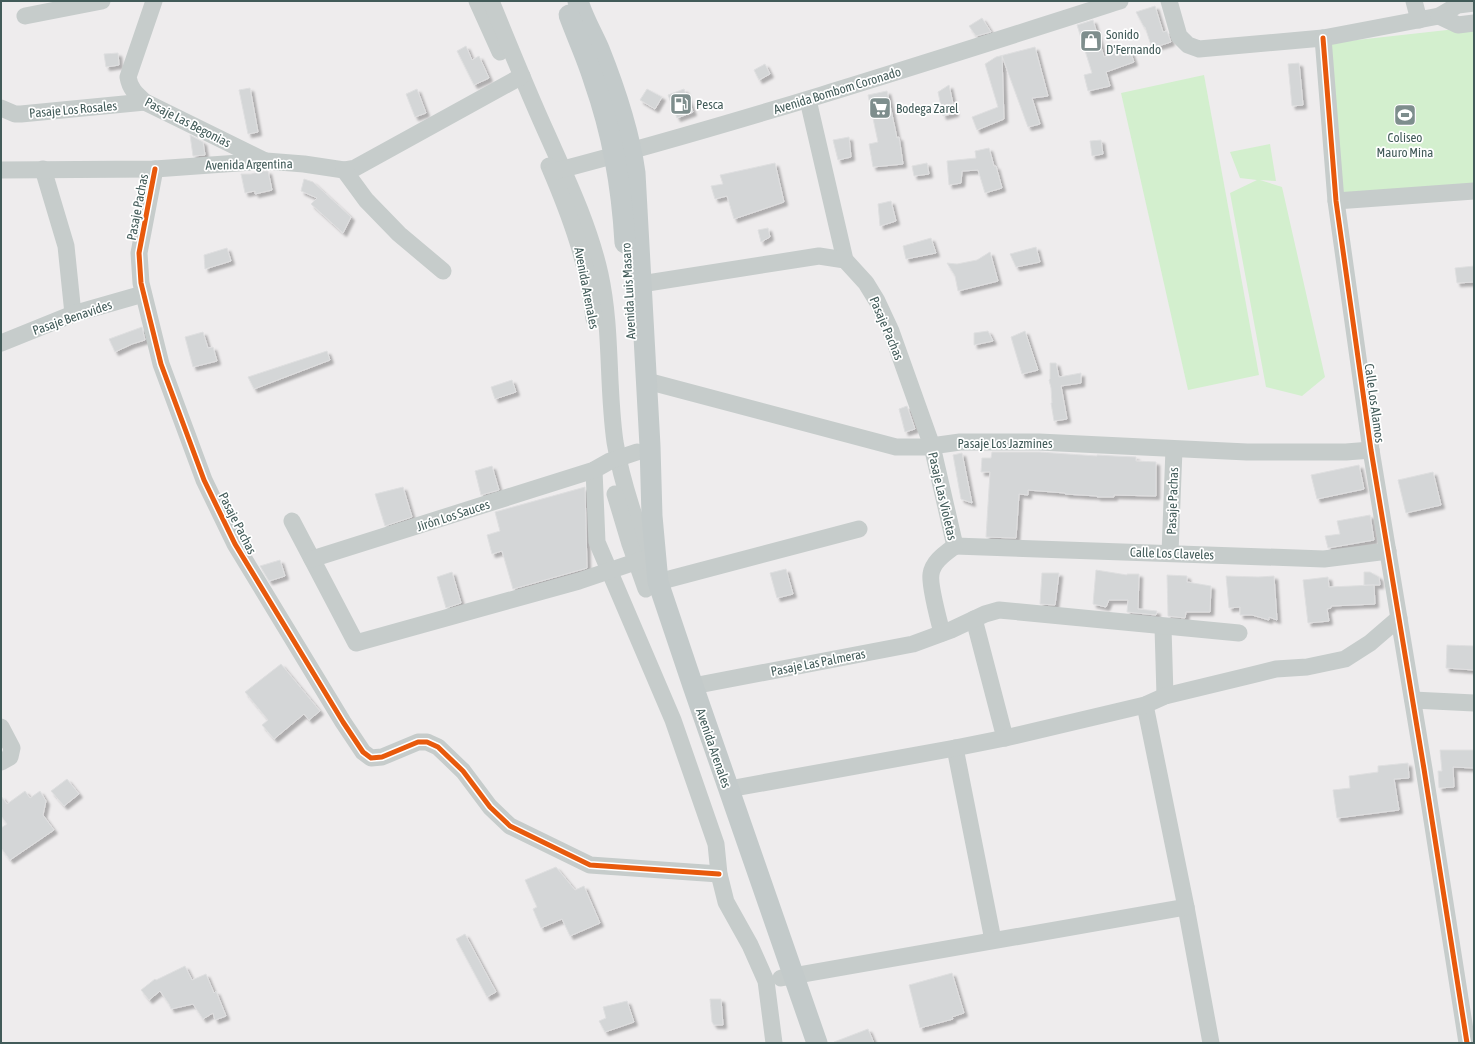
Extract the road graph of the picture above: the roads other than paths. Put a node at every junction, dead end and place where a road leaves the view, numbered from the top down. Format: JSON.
{"nodes":[{"id":1,"x":102,"y":1,"type":"edge"},
{"id":2,"x":154,"y":1,"type":"edge"},
{"id":3,"x":477,"y":1,"type":"edge"},
{"id":4,"x":491,"y":1,"type":"edge"},
{"id":5,"x":564,"y":1,"type":"edge"},
{"id":6,"x":578,"y":1,"type":"edge"},
{"id":7,"x":1120,"y":1,"type":"edge"},
{"id":8,"x":1169,"y":1,"type":"edge"},
{"id":9,"x":1414,"y":1,"type":"edge"},
{"id":10,"x":1474,"y":3,"type":"edge"},
{"id":11,"x":1437,"y":9,"type":"edge"},
{"id":12,"x":25,"y":16,"type":"dead end"},
{"id":13,"x":1418,"y":20,"type":"junction"},
{"id":14,"x":1474,"y":23,"type":"edge"},
{"id":15,"x":1324,"y":38,"type":"junction"},
{"id":16,"x":517,"y":78,"type":"junction"},
{"id":17,"x":808,"y":100,"type":"junction"},
{"id":18,"x":145,"y":102,"type":"junction"},
{"id":19,"x":1,"y":108,"type":"edge"},
{"id":20,"x":623,"y":153,"type":"junction"},
{"id":21,"x":266,"y":161,"type":"junction"},
{"id":22,"x":155,"y":168,"type":"junction"},
{"id":23,"x":43,"y":169,"type":"junction"},
{"id":24,"x":1,"y":170,"type":"edge"},
{"id":25,"x":344,"y":170,"type":"junction"},
{"id":26,"x":557,"y":170,"type":"junction"},
{"id":27,"x":1474,"y":191,"type":"edge"},
{"id":28,"x":1336,"y":201,"type":"junction"},
{"id":29,"x":845,"y":260,"type":"junction"},
{"id":30,"x":443,"y":271,"type":"dead end"},
{"id":31,"x":641,"y":284,"type":"junction"},
{"id":32,"x":143,"y":294,"type":"junction"},
{"id":33,"x":73,"y":314,"type":"junction"},
{"id":34,"x":1,"y":343,"type":"edge"},
{"id":35,"x":647,"y":381,"type":"junction"},
{"id":36,"x":932,"y":446,"type":"junction"},
{"id":37,"x":1174,"y":449,"type":"junction"},
{"id":38,"x":1371,"y":450,"type":"junction"},
{"id":39,"x":629,"y":454,"type":"junction"},
{"id":40,"x":594,"y":470,"type":"junction"},
{"id":41,"x":292,"y":521,"type":"dead end"},
{"id":42,"x":859,"y":529,"type":"dead end"},
{"id":43,"x":955,"y":546,"type":"junction"},
{"id":44,"x":1388,"y":551,"type":"junction"},
{"id":45,"x":1170,"y":553,"type":"junction"},
{"id":46,"x":643,"y":554,"type":"junction"},
{"id":47,"x":312,"y":559,"type":"junction"},
{"id":48,"x":609,"y":571,"type":"junction"},
{"id":49,"x":652,"y":585,"type":"junction"},
{"id":50,"x":1399,"y":618,"type":"junction"},
{"id":51,"x":974,"y":619,"type":"junction"},
{"id":52,"x":1164,"y":627,"type":"junction"},
{"id":53,"x":942,"y":633,"type":"junction"},
{"id":54,"x":1239,"y":633,"type":"dead end"},
{"id":55,"x":693,"y":686,"type":"junction"},
{"id":56,"x":1166,"y":696,"type":"junction"},
{"id":57,"x":1412,"y":700,"type":"junction"},
{"id":58,"x":1474,"y":703,"type":"edge"},
{"id":59,"x":1145,"y":704,"type":"junction"},
{"id":60,"x":1,"y":727,"type":"edge"},
{"id":61,"x":1005,"y":738,"type":"junction"},
{"id":62,"x":955,"y":748,"type":"junction"},
{"id":63,"x":1,"y":762,"type":"edge"},
{"id":64,"x":729,"y":789,"type":"junction"},
{"id":65,"x":718,"y":874,"type":"junction"},
{"id":66,"x":1186,"y":907,"type":"junction"},
{"id":67,"x":993,"y":940,"type":"junction"},
{"id":68,"x":788,"y":978,"type":"junction"},
{"id":69,"x":774,"y":1043,"type":"edge"},
{"id":70,"x":804,"y":1043,"type":"edge"},
{"id":71,"x":817,"y":1043,"type":"edge"},
{"id":72,"x":1211,"y":1043,"type":"edge"},
{"id":73,"x":1467,"y":1043,"type":"edge"}],
"edges":[{"from":1,"to":12,"type":"street"},
{"from":2,"to":18,"type":"street","name":"Pasaje Las Begonias"},
{"from":3,"to":16,"type":"street"},
{"from":4,"to":16,"type":"street"},
{"from":5,"to":20,"type":"main road","name":"Avenida Luis Masaro"},
{"from":6,"to":20,"type":"main road","name":"Avenida Luis Masaro"},
{"from":7,"to":17,"type":"street","name":"Avenida Bombom Coronado"},
{"from":8,"to":15,"type":"street"},
{"from":9,"to":13,"type":"street"},
{"from":10,"to":11,"type":"street"},
{"from":11,"to":13,"type":"street"},
{"from":11,"to":14,"type":"street"},
{"from":13,"to":15,"type":"street"},
{"from":15,"to":28,"type":"street","name":"Calle Los Alamos"},
{"from":16,"to":25,"type":"street","name":"Avenida Argentina"},
{"from":16,"to":26,"type":"street"},
{"from":17,"to":20,"type":"street","name":"Avenida Bombom Coronado"},
{"from":17,"to":29,"type":"street","name":"Pasaje Pachas"},
{"from":18,"to":19,"type":"street","name":"Pasaje Los Rosales"},
{"from":18,"to":21,"type":"street","name":"Pasaje Las Begonias"},
{"from":20,"to":26,"type":"street","name":"Avenida Bombom Coronado"},
{"from":20,"to":31,"type":"main road","name":"Avenida Luis Masaro"},
{"from":20,"to":39,"type":"main road","name":"Avenida Luis Masaro"},
{"from":21,"to":22,"type":"street","name":"Avenida Argentina"},
{"from":21,"to":25,"type":"street","name":"Avenida Argentina"},
{"from":22,"to":23,"type":"street","name":"Avenida Argentina"},
{"from":22,"to":32,"type":"street","name":"Pasaje Pachas"},
{"from":23,"to":24,"type":"street","name":"Avenida Argentina"},
{"from":23,"to":33,"type":"street"},
{"from":25,"to":30,"type":"street"},
{"from":26,"to":39,"type":"street"},
{"from":27,"to":28,"type":"street"},
{"from":28,"to":38,"type":"street","name":"Calle Los Alamos"},
{"from":29,"to":31,"type":"street"},
{"from":29,"to":36,"type":"street","name":"Pasaje Pachas"},
{"from":31,"to":35,"type":"main road","name":"Avenida Luis Masaro"},
{"from":32,"to":33,"type":"street","name":"Pasaje Benavides"},
{"from":32,"to":65,"type":"street","name":"Pasaje Pachas"},
{"from":33,"to":34,"type":"street","name":"Pasaje Benavides"},
{"from":35,"to":36,"type":"street","name":"Pasaje Los Jazmines"},
{"from":35,"to":39,"type":"main road","name":"Avenida Luis Masaro"},
{"from":36,"to":37,"type":"street","name":"Pasaje Los Jazmines"},
{"from":36,"to":43,"type":"street","name":"Pasaje Las Violetas"},
{"from":37,"to":38,"type":"street","name":"Pasaje Los Jazmines"},
{"from":37,"to":45,"type":"street","name":"Pasaje Pachas"},
{"from":38,"to":44,"type":"street","name":"Calle Los Alamos"},
{"from":39,"to":40,"type":"street","name":"Jirón Los Sauces"},
{"from":39,"to":46,"type":"main road","name":"Avenida Luis Masaro"},
{"from":39,"to":46,"type":"street"},
{"from":39,"to":49,"type":"main road","name":"Avenida Arenales"},
{"from":40,"to":47,"type":"street","name":"Jirón Los Sauces"},
{"from":40,"to":48,"type":"street"},
{"from":41,"to":47,"type":"street"},
{"from":42,"to":49,"type":"street"},
{"from":43,"to":45,"type":"street","name":"Calle Los Claveles"},
{"from":43,"to":53,"type":"street"},
{"from":44,"to":45,"type":"street","name":"Calle Los Claveles"},
{"from":44,"to":50,"type":"street","name":"Calle Los Alamos"},
{"from":46,"to":48,"type":"street"},
{"from":46,"to":49,"type":"main road","name":"Avenida Luis Masaro"},
{"from":47,"to":48,"type":"street"},
{"from":48,"to":65,"type":"street"},
{"from":49,"to":55,"type":"main road","name":"Avenida Arenales"},
{"from":49,"to":68,"type":"main road"},
{"from":50,"to":56,"type":"street"},
{"from":50,"to":57,"type":"street","name":"Calle Los Alamos"},
{"from":51,"to":52,"type":"street","name":"Pasaje Las Palmeras"},
{"from":51,"to":53,"type":"street","name":"Pasaje Las Palmeras"},
{"from":51,"to":61,"type":"street"},
{"from":52,"to":54,"type":"street","name":"Pasaje Las Palmeras"},
{"from":52,"to":56,"type":"street"},
{"from":53,"to":55,"type":"street","name":"Pasaje Las Palmeras"},
{"from":55,"to":64,"type":"main road","name":"Avenida Arenales"},
{"from":56,"to":59,"type":"street"},
{"from":57,"to":58,"type":"street"},
{"from":57,"to":73,"type":"street","name":"Calle Los Alamos"},
{"from":59,"to":61,"type":"street"},
{"from":59,"to":66,"type":"street"},
{"from":60,"to":63,"type":"street"},
{"from":61,"to":62,"type":"street"},
{"from":62,"to":64,"type":"street"},
{"from":62,"to":67,"type":"street"},
{"from":64,"to":68,"type":"main road","name":"Avenida Arenales"},
{"from":65,"to":69,"type":"street"},
{"from":66,"to":67,"type":"street"},
{"from":66,"to":72,"type":"street"},
{"from":67,"to":68,"type":"street"},
{"from":68,"to":70,"type":"main road"},
{"from":68,"to":71,"type":"main road","name":"Avenida Arenales"}]}
